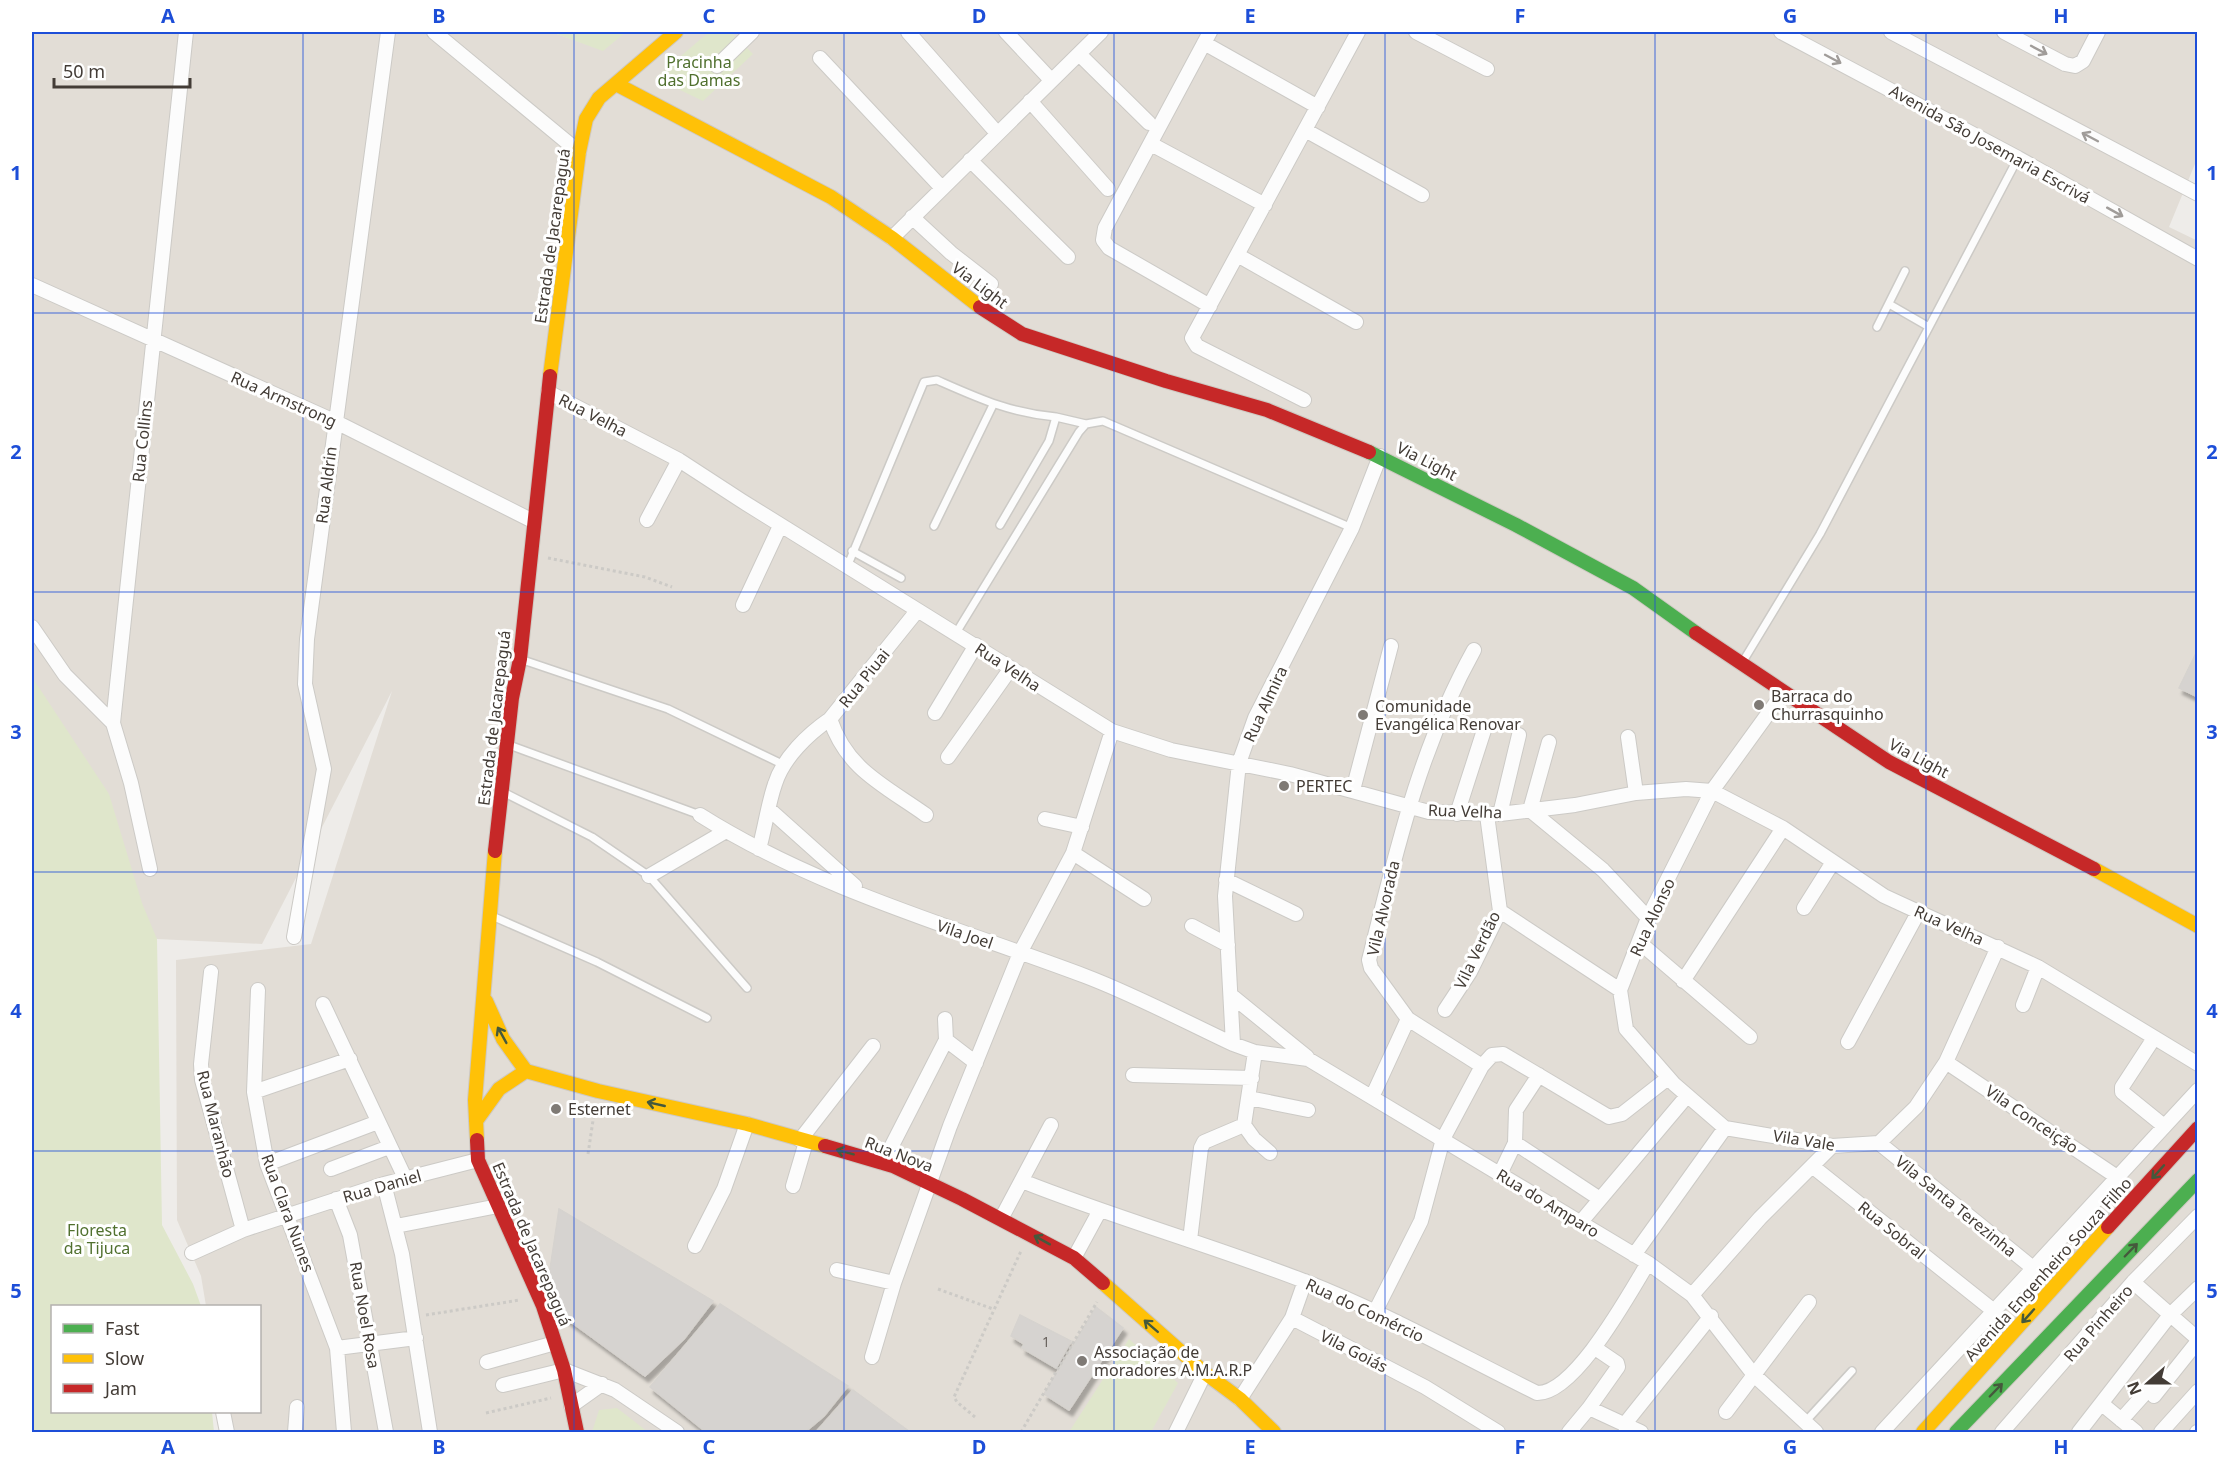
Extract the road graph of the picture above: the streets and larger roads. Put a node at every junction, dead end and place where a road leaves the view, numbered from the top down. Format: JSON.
{"nodes":[{"id":1,"x":186,"y":32,"type":"edge"},
{"id":2,"x":388,"y":32,"type":"edge"},
{"id":3,"x":434,"y":32,"type":"edge"},
{"id":4,"x":676,"y":32,"type":"edge"},
{"id":5,"x":752,"y":32,"type":"edge"},
{"id":6,"x":908,"y":32,"type":"edge"},
{"id":7,"x":1006,"y":32,"type":"edge"},
{"id":8,"x":1101,"y":32,"type":"edge"},
{"id":9,"x":1358,"y":32,"type":"edge"},
{"id":10,"x":1416,"y":32,"type":"edge"},
{"id":11,"x":1781,"y":32,"type":"edge"},
{"id":12,"x":1891,"y":32,"type":"edge"},
{"id":13,"x":2004,"y":32,"type":"edge"},
{"id":14,"x":2098,"y":32,"type":"edge"},
{"id":15,"x":1207,"y":38,"type":"edge"},
{"id":16,"x":1079,"y":54,"type":"junction"},
{"id":17,"x":820,"y":58,"type":"dead end"},
{"id":18,"x":717,"y":66,"type":"dead end"},
{"id":19,"x":1487,"y":69,"type":"dead end"},
{"id":20,"x":1052,"y":80,"type":"junction"},
{"id":21,"x":616,"y":84,"type":"junction"},
{"id":22,"x":1030,"y":101,"type":"junction"},
{"id":23,"x":1318,"y":107,"type":"junction"},
{"id":24,"x":1149,"y":123,"type":"dead end"},
{"id":25,"x":1305,"y":130,"type":"junction"},
{"id":26,"x":998,"y":133,"type":"junction"},
{"id":27,"x":1151,"y":144,"type":"junction"},
{"id":28,"x":579,"y":152,"type":"junction"},
{"id":29,"x":970,"y":160,"type":"junction"},
{"id":30,"x":941,"y":187,"type":"junction"},
{"id":31,"x":1108,"y":189,"type":"dead end"},
{"id":32,"x":2198,"y":194,"type":"edge"},
{"id":33,"x":1422,"y":195,"type":"dead end"},
{"id":34,"x":1265,"y":205,"type":"junction"},
{"id":35,"x":912,"y":217,"type":"junction"},
{"id":36,"x":892,"y":238,"type":"junction"},
{"id":37,"x":1239,"y":256,"type":"junction"},
{"id":38,"x":1068,"y":257,"type":"dead end"},
{"id":39,"x":2198,"y":259,"type":"edge"},
{"id":40,"x":991,"y":284,"type":"dead end"},
{"id":41,"x":32,"y":285,"type":"edge"},
{"id":42,"x":1210,"y":306,"type":"junction"},
{"id":43,"x":1356,"y":322,"type":"dead end"},
{"id":44,"x":153,"y":340,"type":"junction"},
{"id":45,"x":548,"y":392,"type":"junction"},
{"id":46,"x":1304,"y":400,"type":"dead end"},
{"id":47,"x":334,"y":421,"type":"junction"},
{"id":48,"x":1380,"y":456,"type":"junction"},
{"id":49,"x":679,"y":460,"type":"junction"},
{"id":50,"x":647,"y":520,"type":"dead end"},
{"id":51,"x":533,"y":521,"type":"junction"},
{"id":52,"x":780,"y":526,"type":"junction"},
{"id":53,"x":742,"y":605,"type":"dead end"},
{"id":54,"x":917,"y":611,"type":"junction"},
{"id":55,"x":32,"y":627,"type":"edge"},
{"id":56,"x":976,"y":645,"type":"junction"},
{"id":57,"x":1391,"y":646,"type":"dead end"},
{"id":58,"x":1474,"y":650,"type":"dead end"},
{"id":59,"x":1011,"y":668,"type":"junction"},
{"id":60,"x":1783,"y":693,"type":"junction"},
{"id":61,"x":935,"y":713,"type":"dead end"},
{"id":62,"x":830,"y":719,"type":"junction"},
{"id":63,"x":113,"y":723,"type":"junction"},
{"id":64,"x":1485,"y":727,"type":"dead end"},
{"id":65,"x":1112,"y":731,"type":"junction"},
{"id":66,"x":1519,"y":735,"type":"dead end"},
{"id":67,"x":1628,"y":737,"type":"dead end"},
{"id":68,"x":1550,"y":742,"type":"dead end"},
{"id":69,"x":948,"y":757,"type":"dead end"},
{"id":70,"x":1239,"y":763,"type":"junction"},
{"id":71,"x":1353,"y":790,"type":"junction"},
{"id":72,"x":1712,"y":791,"type":"junction"},
{"id":73,"x":1636,"y":793,"type":"junction"},
{"id":74,"x":1407,"y":806,"type":"junction"},
{"id":75,"x":770,"y":810,"type":"junction"},
{"id":76,"x":1530,"y":810,"type":"junction"},
{"id":77,"x":1457,"y":814,"type":"junction"},
{"id":78,"x":700,"y":815,"type":"road end"},
{"id":79,"x":926,"y":815,"type":"dead end"},
{"id":80,"x":1493,"y":815,"type":"junction"},
{"id":81,"x":1045,"y":819,"type":"dead end"},
{"id":82,"x":1082,"y":827,"type":"junction"},
{"id":83,"x":1783,"y":828,"type":"junction"},
{"id":84,"x":726,"y":831,"type":"junction"},
{"id":85,"x":759,"y":849,"type":"junction"},
{"id":86,"x":1073,"y":853,"type":"junction"},
{"id":87,"x":1833,"y":862,"type":"junction"},
{"id":88,"x":150,"y":869,"type":"dead end"},
{"id":89,"x":649,"y":876,"type":"road end"},
{"id":90,"x":1226,"y":880,"type":"junction"},
{"id":91,"x":865,"y":896,"type":"junction"},
{"id":92,"x":1144,"y":899,"type":"dead end"},
{"id":93,"x":1804,"y":908,"type":"dead end"},
{"id":94,"x":1500,"y":911,"type":"junction"},
{"id":95,"x":1918,"y":911,"type":"junction"},
{"id":96,"x":1296,"y":914,"type":"dead end"},
{"id":97,"x":1648,"y":918,"type":"junction"},
{"id":98,"x":1192,"y":926,"type":"dead end"},
{"id":99,"x":2198,"y":926,"type":"edge"},
{"id":100,"x":294,"y":938,"type":"dead end"},
{"id":101,"x":1639,"y":942,"type":"junction"},
{"id":102,"x":1228,"y":945,"type":"junction"},
{"id":103,"x":1998,"y":947,"type":"junction"},
{"id":104,"x":1020,"y":953,"type":"junction"},
{"id":105,"x":2038,"y":966,"type":"junction"},
{"id":106,"x":211,"y":972,"type":"dead end"},
{"id":107,"x":1683,"y":981,"type":"junction"},
{"id":108,"x":258,"y":990,"type":"dead end"},
{"id":109,"x":1620,"y":990,"type":"junction"},
{"id":110,"x":484,"y":996,"type":"junction"},
{"id":111,"x":1232,"y":996,"type":"junction"},
{"id":112,"x":323,"y":1004,"type":"dead end"},
{"id":113,"x":2023,"y":1005,"type":"dead end"},
{"id":114,"x":1446,"y":1010,"type":"dead end"},
{"id":115,"x":945,"y":1019,"type":"dead end"},
{"id":116,"x":1408,"y":1019,"type":"junction"},
{"id":117,"x":1750,"y":1037,"type":"dead end"},
{"id":118,"x":2154,"y":1038,"type":"junction"},
{"id":119,"x":946,"y":1041,"type":"junction"},
{"id":120,"x":1848,"y":1042,"type":"dead end"},
{"id":121,"x":1233,"y":1044,"type":"junction"},
{"id":122,"x":873,"y":1046,"type":"dead end"},
{"id":123,"x":1255,"y":1052,"type":"junction"},
{"id":124,"x":350,"y":1059,"type":"junction"},
{"id":125,"x":1308,"y":1059,"type":"junction"},
{"id":126,"x":1946,"y":1062,"type":"junction"},
{"id":127,"x":976,"y":1063,"type":"junction"},
{"id":128,"x":2198,"y":1064,"type":"edge"},
{"id":129,"x":1482,"y":1066,"type":"junction"},
{"id":130,"x":526,"y":1071,"type":"junction"},
{"id":131,"x":1133,"y":1075,"type":"dead end"},
{"id":132,"x":1539,"y":1075,"type":"junction"},
{"id":133,"x":1252,"y":1078,"type":"junction"},
{"id":134,"x":1668,"y":1078,"type":"junction"},
{"id":135,"x":2198,"y":1090,"type":"edge"},
{"id":136,"x":254,"y":1092,"type":"junction"},
{"id":137,"x":1373,"y":1095,"type":"junction"},
{"id":138,"x":1687,"y":1096,"type":"junction"},
{"id":139,"x":1249,"y":1098,"type":"junction"},
{"id":140,"x":1308,"y":1110,"type":"dead end"},
{"id":141,"x":378,"y":1122,"type":"junction"},
{"id":142,"x":476,"y":1122,"type":"junction"},
{"id":143,"x":747,"y":1124,"type":"junction"},
{"id":144,"x":1051,"y":1125,"type":"dead end"},
{"id":145,"x":1244,"y":1125,"type":"junction"},
{"id":146,"x":2164,"y":1126,"type":"junction"},
{"id":147,"x":1725,"y":1128,"type":"junction"},
{"id":148,"x":2198,"y":1128,"type":"edge"},
{"id":149,"x":1443,"y":1139,"type":"junction"},
{"id":150,"x":803,"y":1141,"type":"junction"},
{"id":151,"x":1515,"y":1143,"type":"junction"},
{"id":152,"x":1879,"y":1143,"type":"junction"},
{"id":153,"x":1832,"y":1146,"type":"junction"},
{"id":154,"x":389,"y":1147,"type":"junction"},
{"id":155,"x":1270,"y":1154,"type":"dead end"},
{"id":156,"x":478,"y":1160,"type":"junction"},
{"id":157,"x":884,"y":1163,"type":"junction"},
{"id":158,"x":267,"y":1164,"type":"junction"},
{"id":159,"x":1812,"y":1166,"type":"junction"},
{"id":160,"x":331,"y":1169,"type":"dead end"},
{"id":161,"x":1500,"y":1174,"type":"junction"},
{"id":162,"x":2117,"y":1177,"type":"junction"},
{"id":163,"x":405,"y":1178,"type":"junction"},
{"id":164,"x":2198,"y":1180,"type":"edge"},
{"id":165,"x":1022,"y":1182,"type":"junction"},
{"id":166,"x":384,"y":1184,"type":"junction"},
{"id":167,"x":930,"y":1184,"type":"junction"},
{"id":168,"x":794,"y":1186,"type":"dead end"},
{"id":169,"x":336,"y":1199,"type":"junction"},
{"id":170,"x":1600,"y":1199,"type":"junction"},
{"id":171,"x":498,"y":1206,"type":"junction"},
{"id":172,"x":1099,"y":1212,"type":"junction"},
{"id":173,"x":286,"y":1214,"type":"junction"},
{"id":174,"x":2198,"y":1216,"type":"edge"},
{"id":175,"x":1001,"y":1219,"type":"junction"},
{"id":176,"x":1580,"y":1222,"type":"junction"},
{"id":177,"x":396,"y":1226,"type":"junction"},
{"id":178,"x":243,"y":1230,"type":"junction"},
{"id":179,"x":1190,"y":1240,"type":"junction"},
{"id":180,"x":695,"y":1246,"type":"dead end"},
{"id":181,"x":192,"y":1252,"type":"dead end"},
{"id":182,"x":1634,"y":1255,"type":"junction"},
{"id":183,"x":1074,"y":1258,"type":"junction"},
{"id":184,"x":1648,"y":1263,"type":"junction"},
{"id":185,"x":2033,"y":1268,"type":"junction"},
{"id":186,"x":837,"y":1270,"type":"dead end"},
{"id":187,"x":1305,"y":1281,"type":"junction"},
{"id":188,"x":2133,"y":1282,"type":"junction"},
{"id":189,"x":894,"y":1283,"type":"junction"},
{"id":190,"x":2198,"y":1288,"type":"edge"},
{"id":191,"x":1692,"y":1295,"type":"junction"},
{"id":192,"x":1809,"y":1302,"type":"dead end"},
{"id":193,"x":1994,"y":1311,"type":"junction"},
{"id":194,"x":1375,"y":1312,"type":"junction"},
{"id":195,"x":1711,"y":1316,"type":"junction"},
{"id":196,"x":2170,"y":1316,"type":"junction"},
{"id":197,"x":1292,"y":1318,"type":"junction"},
{"id":198,"x":416,"y":1338,"type":"junction"},
{"id":199,"x":2198,"y":1340,"type":"edge"},
{"id":200,"x":555,"y":1343,"type":"junction"},
{"id":201,"x":370,"y":1344,"type":"junction"},
{"id":202,"x":337,"y":1348,"type":"junction"},
{"id":203,"x":1595,"y":1348,"type":"junction"},
{"id":204,"x":872,"y":1358,"type":"dead end"},
{"id":205,"x":487,"y":1362,"type":"dead end"},
{"id":206,"x":564,"y":1370,"type":"junction"},
{"id":207,"x":1205,"y":1373,"type":"junction"},
{"id":208,"x":1754,"y":1375,"type":"junction"},
{"id":209,"x":503,"y":1384,"type":"dead end"},
{"id":210,"x":602,"y":1384,"type":"junction"},
{"id":211,"x":2198,"y":1390,"type":"edge"},
{"id":212,"x":1239,"y":1398,"type":"junction"},
{"id":213,"x":570,"y":1400,"type":"junction"},
{"id":214,"x":2102,"y":1404,"type":"junction"},
{"id":215,"x":297,"y":1407,"type":"dead end"},
{"id":216,"x":1589,"y":1408,"type":"junction"},
{"id":217,"x":1726,"y":1412,"type":"dead end"},
{"id":218,"x":223,"y":1413,"type":"edge"},
{"id":219,"x":2121,"y":1420,"type":"junction"},
{"id":220,"x":1624,"y":1425,"type":"junction"},
{"id":221,"x":227,"y":1432,"type":"edge"},
{"id":222,"x":295,"y":1432,"type":"edge"},
{"id":223,"x":344,"y":1432,"type":"edge"},
{"id":224,"x":386,"y":1432,"type":"edge"},
{"id":225,"x":430,"y":1432,"type":"edge"},
{"id":226,"x":577,"y":1432,"type":"edge"},
{"id":227,"x":677,"y":1432,"type":"edge"},
{"id":228,"x":1176,"y":1432,"type":"edge"},
{"id":229,"x":1274,"y":1432,"type":"edge"},
{"id":230,"x":1498,"y":1432,"type":"edge"},
{"id":231,"x":1569,"y":1432,"type":"edge"},
{"id":232,"x":1641,"y":1432,"type":"edge"},
{"id":233,"x":1816,"y":1432,"type":"edge"},
{"id":234,"x":1882,"y":1432,"type":"edge"},
{"id":235,"x":1923,"y":1432,"type":"edge"},
{"id":236,"x":1956,"y":1432,"type":"edge"},
{"id":237,"x":2002,"y":1432,"type":"edge"},
{"id":238,"x":2079,"y":1432,"type":"edge"},
{"id":239,"x":2136,"y":1432,"type":"edge"},
{"id":240,"x":2161,"y":1432,"type":"edge"}],
"edges":[{"from":1,"to":44,"type":"street","name":"Rua Collins"},
{"from":2,"to":47,"type":"street","name":"Rua Aldrin"},
{"from":3,"to":28,"type":"street"},
{"from":4,"to":21,"type":"street","name":"Estrada de Jacarepaguá"},
{"from":5,"to":18,"type":"street"},
{"from":6,"to":26,"type":"street"},
{"from":7,"to":20,"type":"street"},
{"from":8,"to":16,"type":"street"},
{"from":9,"to":23,"type":"street"},
{"from":10,"to":19,"type":"street"},
{"from":11,"to":39,"type":"street","name":"Avenida São Josemaria Escrivá","one_way":true},
{"from":32,"to":12,"type":"street","one_way":true},
{"from":13,"to":14,"type":"street","one_way":true},
{"from":15,"to":23,"type":"street"},
{"from":15,"to":27,"type":"street"},
{"from":16,"to":20,"type":"street"},
{"from":16,"to":24,"type":"street"},
{"from":17,"to":30,"type":"street"},
{"from":20,"to":22,"type":"street"},
{"from":21,"to":28,"type":"street","name":"Estrada de Jacarepaguá"},
{"from":21,"to":36,"type":"street","name":"Via Light"},
{"from":22,"to":26,"type":"street"},
{"from":22,"to":31,"type":"street"},
{"from":23,"to":25,"type":"street"},
{"from":25,"to":33,"type":"street"},
{"from":25,"to":34,"type":"street"},
{"from":26,"to":29,"type":"street"},
{"from":27,"to":34,"type":"street"},
{"from":27,"to":42,"type":"street"},
{"from":28,"to":45,"type":"street","name":"Estrada de Jacarepaguá"},
{"from":29,"to":30,"type":"street"},
{"from":29,"to":38,"type":"street"},
{"from":30,"to":35,"type":"street"},
{"from":34,"to":37,"type":"street"},
{"from":35,"to":36,"type":"street"},
{"from":35,"to":40,"type":"street"},
{"from":36,"to":48,"type":"street","name":"Via Light"},
{"from":37,"to":42,"type":"street"},
{"from":37,"to":43,"type":"street"},
{"from":41,"to":44,"type":"street","name":"Rua Armstrong"},
{"from":42,"to":46,"type":"street"},
{"from":44,"to":47,"type":"street","name":"Rua Armstrong"},
{"from":44,"to":63,"type":"street","name":"Rua Collins"},
{"from":45,"to":49,"type":"street","name":"Rua Velha"},
{"from":45,"to":51,"type":"street","name":"Estrada de Jacarepaguá"},
{"from":47,"to":51,"type":"street","name":"Rua Armstrong"},
{"from":47,"to":100,"type":"street","name":"Rua Aldrin"},
{"from":48,"to":60,"type":"street","name":"Via Light"},
{"from":48,"to":70,"type":"street","name":"Rua Almira"},
{"from":49,"to":50,"type":"street"},
{"from":49,"to":52,"type":"street","name":"Rua Velha"},
{"from":51,"to":110,"type":"street","name":"Estrada de Jacarepaguá"},
{"from":52,"to":53,"type":"street"},
{"from":52,"to":54,"type":"street","name":"Rua Velha"},
{"from":54,"to":56,"type":"street","name":"Rua Velha"},
{"from":54,"to":62,"type":"street","name":"Rua Piuai"},
{"from":55,"to":63,"type":"street"},
{"from":56,"to":59,"type":"street","name":"Rua Velha"},
{"from":56,"to":61,"type":"street"},
{"from":57,"to":71,"type":"street"},
{"from":58,"to":74,"type":"street","name":"Vila Alvorada"},
{"from":59,"to":65,"type":"street","name":"Rua Velha"},
{"from":59,"to":69,"type":"street"},
{"from":60,"to":72,"type":"street","name":"Rua Alonso"},
{"from":60,"to":99,"type":"street","name":"Via Light"},
{"from":62,"to":75,"type":"street"},
{"from":62,"to":79,"type":"street","name":"Rua Piuai"},
{"from":63,"to":88,"type":"street"},
{"from":64,"to":77,"type":"street"},
{"from":65,"to":70,"type":"street","name":"Rua Velha"},
{"from":65,"to":82,"type":"street"},
{"from":66,"to":80,"type":"street"},
{"from":67,"to":73,"type":"street"},
{"from":68,"to":76,"type":"street"},
{"from":70,"to":71,"type":"street","name":"Rua Velha"},
{"from":70,"to":90,"type":"street","name":"Rua Almira"},
{"from":71,"to":74,"type":"street","name":"Rua Velha"},
{"from":72,"to":73,"type":"street","name":"Rua Velha"},
{"from":72,"to":83,"type":"street","name":"Rua Velha"},
{"from":72,"to":97,"type":"street","name":"Rua Alonso"},
{"from":73,"to":76,"type":"street","name":"Rua Velha"},
{"from":74,"to":77,"type":"street","name":"Rua Velha"},
{"from":74,"to":116,"type":"street","name":"Vila Alvorada"},
{"from":75,"to":85,"type":"street"},
{"from":75,"to":91,"type":"street"},
{"from":76,"to":80,"type":"street","name":"Rua Velha"},
{"from":76,"to":97,"type":"street"},
{"from":77,"to":80,"type":"street","name":"Rua Velha"},
{"from":78,"to":84,"type":"street","name":"Vila Joel"},
{"from":80,"to":94,"type":"street","name":"Vila Verdão"},
{"from":81,"to":82,"type":"street"},
{"from":82,"to":86,"type":"street"},
{"from":83,"to":87,"type":"street","name":"Rua Velha"},
{"from":83,"to":107,"type":"street"},
{"from":84,"to":85,"type":"street","name":"Vila Joel"},
{"from":84,"to":89,"type":"street"},
{"from":85,"to":91,"type":"street","name":"Vila Joel"},
{"from":86,"to":92,"type":"street"},
{"from":86,"to":104,"type":"street"},
{"from":87,"to":93,"type":"street"},
{"from":87,"to":95,"type":"street","name":"Rua Velha"},
{"from":90,"to":96,"type":"street"},
{"from":90,"to":102,"type":"street","name":"Rua Almira"},
{"from":91,"to":104,"type":"street","name":"Vila Joel"},
{"from":94,"to":109,"type":"street"},
{"from":94,"to":114,"type":"street","name":"Vila Verdão"},
{"from":95,"to":103,"type":"street","name":"Rua Velha"},
{"from":95,"to":120,"type":"street"},
{"from":97,"to":101,"type":"street","name":"Rua Alonso"},
{"from":98,"to":102,"type":"street"},
{"from":101,"to":107,"type":"street"},
{"from":101,"to":109,"type":"street","name":"Rua Alonso"},
{"from":102,"to":111,"type":"street","name":"Rua Almira"},
{"from":103,"to":105,"type":"street","name":"Rua Velha"},
{"from":103,"to":126,"type":"street"},
{"from":104,"to":121,"type":"street","name":"Vila Joel"},
{"from":104,"to":127,"type":"street"},
{"from":105,"to":113,"type":"street"},
{"from":105,"to":118,"type":"street","name":"Rua Velha"},
{"from":106,"to":178,"type":"street","name":"Rua Maranhão"},
{"from":107,"to":117,"type":"street"},
{"from":108,"to":136,"type":"street","name":"Rua Clara Nunes"},
{"from":109,"to":134,"type":"street"},
{"from":130,"to":110,"type":"street","one_way":true},
{"from":110,"to":142,"type":"street","name":"Estrada de Jacarepaguá"},
{"from":111,"to":121,"type":"street","name":"Rua Almira"},
{"from":111,"to":125,"type":"street"},
{"from":112,"to":124,"type":"street"},
{"from":115,"to":119,"type":"street"},
{"from":116,"to":129,"type":"street","name":"Vila Alvorada"},
{"from":116,"to":137,"type":"street"},
{"from":118,"to":128,"type":"street","name":"Rua Velha"},
{"from":118,"to":146,"type":"street"},
{"from":119,"to":127,"type":"street"},
{"from":119,"to":157,"type":"street"},
{"from":121,"to":123,"type":"street","name":"Rua do Amparo"},
{"from":122,"to":150,"type":"street"},
{"from":123,"to":125,"type":"street","name":"Rua do Amparo"},
{"from":123,"to":133,"type":"street"},
{"from":124,"to":136,"type":"street"},
{"from":124,"to":141,"type":"street"},
{"from":125,"to":137,"type":"street","name":"Rua do Amparo"},
{"from":126,"to":152,"type":"street"},
{"from":126,"to":162,"type":"street","name":"Vila Conceição"},
{"from":127,"to":167,"type":"street"},
{"from":129,"to":132,"type":"street"},
{"from":129,"to":149,"type":"street"},
{"from":130,"to":142,"type":"street"},
{"from":143,"to":130,"type":"street","name":"Rua Nova","one_way":true},
{"from":131,"to":133,"type":"street"},
{"from":132,"to":134,"type":"street"},
{"from":132,"to":151,"type":"street"},
{"from":133,"to":139,"type":"street"},
{"from":134,"to":138,"type":"street"},
{"from":135,"to":146,"type":"street"},
{"from":136,"to":158,"type":"street","name":"Rua Clara Nunes"},
{"from":137,"to":149,"type":"street","name":"Rua do Amparo"},
{"from":138,"to":147,"type":"street"},
{"from":138,"to":170,"type":"street"},
{"from":139,"to":140,"type":"street"},
{"from":139,"to":145,"type":"street"},
{"from":141,"to":154,"type":"street"},
{"from":141,"to":158,"type":"street"},
{"from":142,"to":156,"type":"street","name":"Estrada de Jacarepaguá"},
{"from":143,"to":150,"type":"street","name":"Rua Nova"},
{"from":143,"to":180,"type":"street"},
{"from":144,"to":165,"type":"street"},
{"from":145,"to":155,"type":"street"},
{"from":145,"to":179,"type":"street"},
{"from":146,"to":162,"type":"street"},
{"from":147,"to":153,"type":"street","name":"Vila Vale"},
{"from":147,"to":182,"type":"street"},
{"from":148,"to":235,"type":"street","name":"Avenida Engenheiro Souza Filho","one_way":true},
{"from":149,"to":161,"type":"street","name":"Rua do Amparo"},
{"from":149,"to":194,"type":"street"},
{"from":157,"to":150,"type":"street","name":"Rua Nova","one_way":true},
{"from":150,"to":168,"type":"street"},
{"from":151,"to":161,"type":"street"},
{"from":151,"to":170,"type":"street"},
{"from":152,"to":153,"type":"street","name":"Vila Vale"},
{"from":152,"to":185,"type":"street","name":"Vila Santa Terezinha"},
{"from":153,"to":159,"type":"street"},
{"from":154,"to":160,"type":"street"},
{"from":154,"to":163,"type":"street"},
{"from":156,"to":163,"type":"street","name":"Rua Daniel"},
{"from":156,"to":171,"type":"street","name":"Estrada de Jacarepaguá"},
{"from":157,"to":167,"type":"street","name":"Rua Nova"},
{"from":158,"to":173,"type":"street","name":"Rua Clara Nunes"},
{"from":159,"to":191,"type":"street"},
{"from":159,"to":193,"type":"street","name":"Rua Sobral"},
{"from":161,"to":176,"type":"street","name":"Rua do Amparo"},
{"from":162,"to":185,"type":"street"},
{"from":163,"to":166,"type":"street","name":"Rua Daniel"},
{"from":236,"to":164,"type":"street","one_way":true},
{"from":165,"to":172,"type":"street","name":"Rua do Comércio"},
{"from":165,"to":175,"type":"street"},
{"from":166,"to":169,"type":"street","name":"Rua Daniel"},
{"from":166,"to":177,"type":"street"},
{"from":167,"to":175,"type":"street","name":"Rua Nova"},
{"from":167,"to":189,"type":"street"},
{"from":169,"to":173,"type":"street","name":"Rua Daniel"},
{"from":169,"to":201,"type":"street","name":"Rua Noel Rosa"},
{"from":170,"to":176,"type":"street"},
{"from":171,"to":177,"type":"street"},
{"from":171,"to":200,"type":"street","name":"Estrada de Jacarepaguá"},
{"from":172,"to":179,"type":"street","name":"Rua do Comércio"},
{"from":172,"to":183,"type":"street"},
{"from":173,"to":178,"type":"street"},
{"from":173,"to":202,"type":"street","name":"Rua Clara Nunes"},
{"from":174,"to":188,"type":"street","name":"Rua Pinheiro"},
{"from":183,"to":175,"type":"street","name":"Rua Nova","one_way":true},
{"from":176,"to":182,"type":"street","name":"Rua do Amparo"},
{"from":177,"to":198,"type":"street"},
{"from":178,"to":181,"type":"street"},
{"from":179,"to":187,"type":"street","name":"Rua do Comércio"},
{"from":182,"to":184,"type":"street","name":"Rua do Amparo"},
{"from":207,"to":183,"type":"street","name":"Rua Nova","one_way":true},
{"from":184,"to":191,"type":"street","name":"Rua do Amparo"},
{"from":184,"to":203,"type":"street","name":"Rua do Comércio"},
{"from":185,"to":193,"type":"street"},
{"from":186,"to":189,"type":"street"},
{"from":187,"to":194,"type":"street","name":"Rua do Comércio"},
{"from":187,"to":197,"type":"street"},
{"from":188,"to":196,"type":"street"},
{"from":188,"to":237,"type":"street","name":"Rua Pinheiro"},
{"from":189,"to":204,"type":"street"},
{"from":190,"to":196,"type":"street"},
{"from":191,"to":195,"type":"street","name":"Rua do Amparo"},
{"from":192,"to":208,"type":"street"},
{"from":193,"to":234,"type":"street"},
{"from":194,"to":203,"type":"street","name":"Rua do Comércio"},
{"from":195,"to":208,"type":"street","name":"Rua do Amparo"},
{"from":195,"to":220,"type":"street"},
{"from":196,"to":199,"type":"street"},
{"from":196,"to":214,"type":"street"},
{"from":197,"to":212,"type":"street"},
{"from":197,"to":230,"type":"street","name":"Vila Goiás"},
{"from":198,"to":201,"type":"street"},
{"from":198,"to":225,"type":"street"},
{"from":199,"to":219,"type":"street"},
{"from":200,"to":205,"type":"street"},
{"from":200,"to":206,"type":"street","name":"Estrada de Jacarepaguá"},
{"from":201,"to":202,"type":"street"},
{"from":201,"to":224,"type":"street","name":"Rua Noel Rosa"},
{"from":202,"to":223,"type":"street","name":"Rua Clara Nunes"},
{"from":203,"to":216,"type":"street"},
{"from":206,"to":209,"type":"street"},
{"from":206,"to":210,"type":"street"},
{"from":206,"to":213,"type":"street","name":"Estrada de Jacarepaguá"},
{"from":207,"to":212,"type":"street","name":"Rua Nova"},
{"from":207,"to":228,"type":"street"},
{"from":208,"to":217,"type":"street"},
{"from":208,"to":233,"type":"street","name":"Rua do Amparo"},
{"from":210,"to":213,"type":"street"},
{"from":210,"to":227,"type":"street"},
{"from":211,"to":240,"type":"street"},
{"from":212,"to":229,"type":"street","name":"Rua Nova"},
{"from":213,"to":226,"type":"street","name":"Estrada de Jacarepaguá"},
{"from":214,"to":219,"type":"street"},
{"from":214,"to":238,"type":"street"},
{"from":215,"to":222,"type":"street"},
{"from":216,"to":220,"type":"street"},
{"from":216,"to":231,"type":"street"},
{"from":218,"to":221,"type":"street"},
{"from":219,"to":239,"type":"street"},
{"from":220,"to":232,"type":"street"}]}
